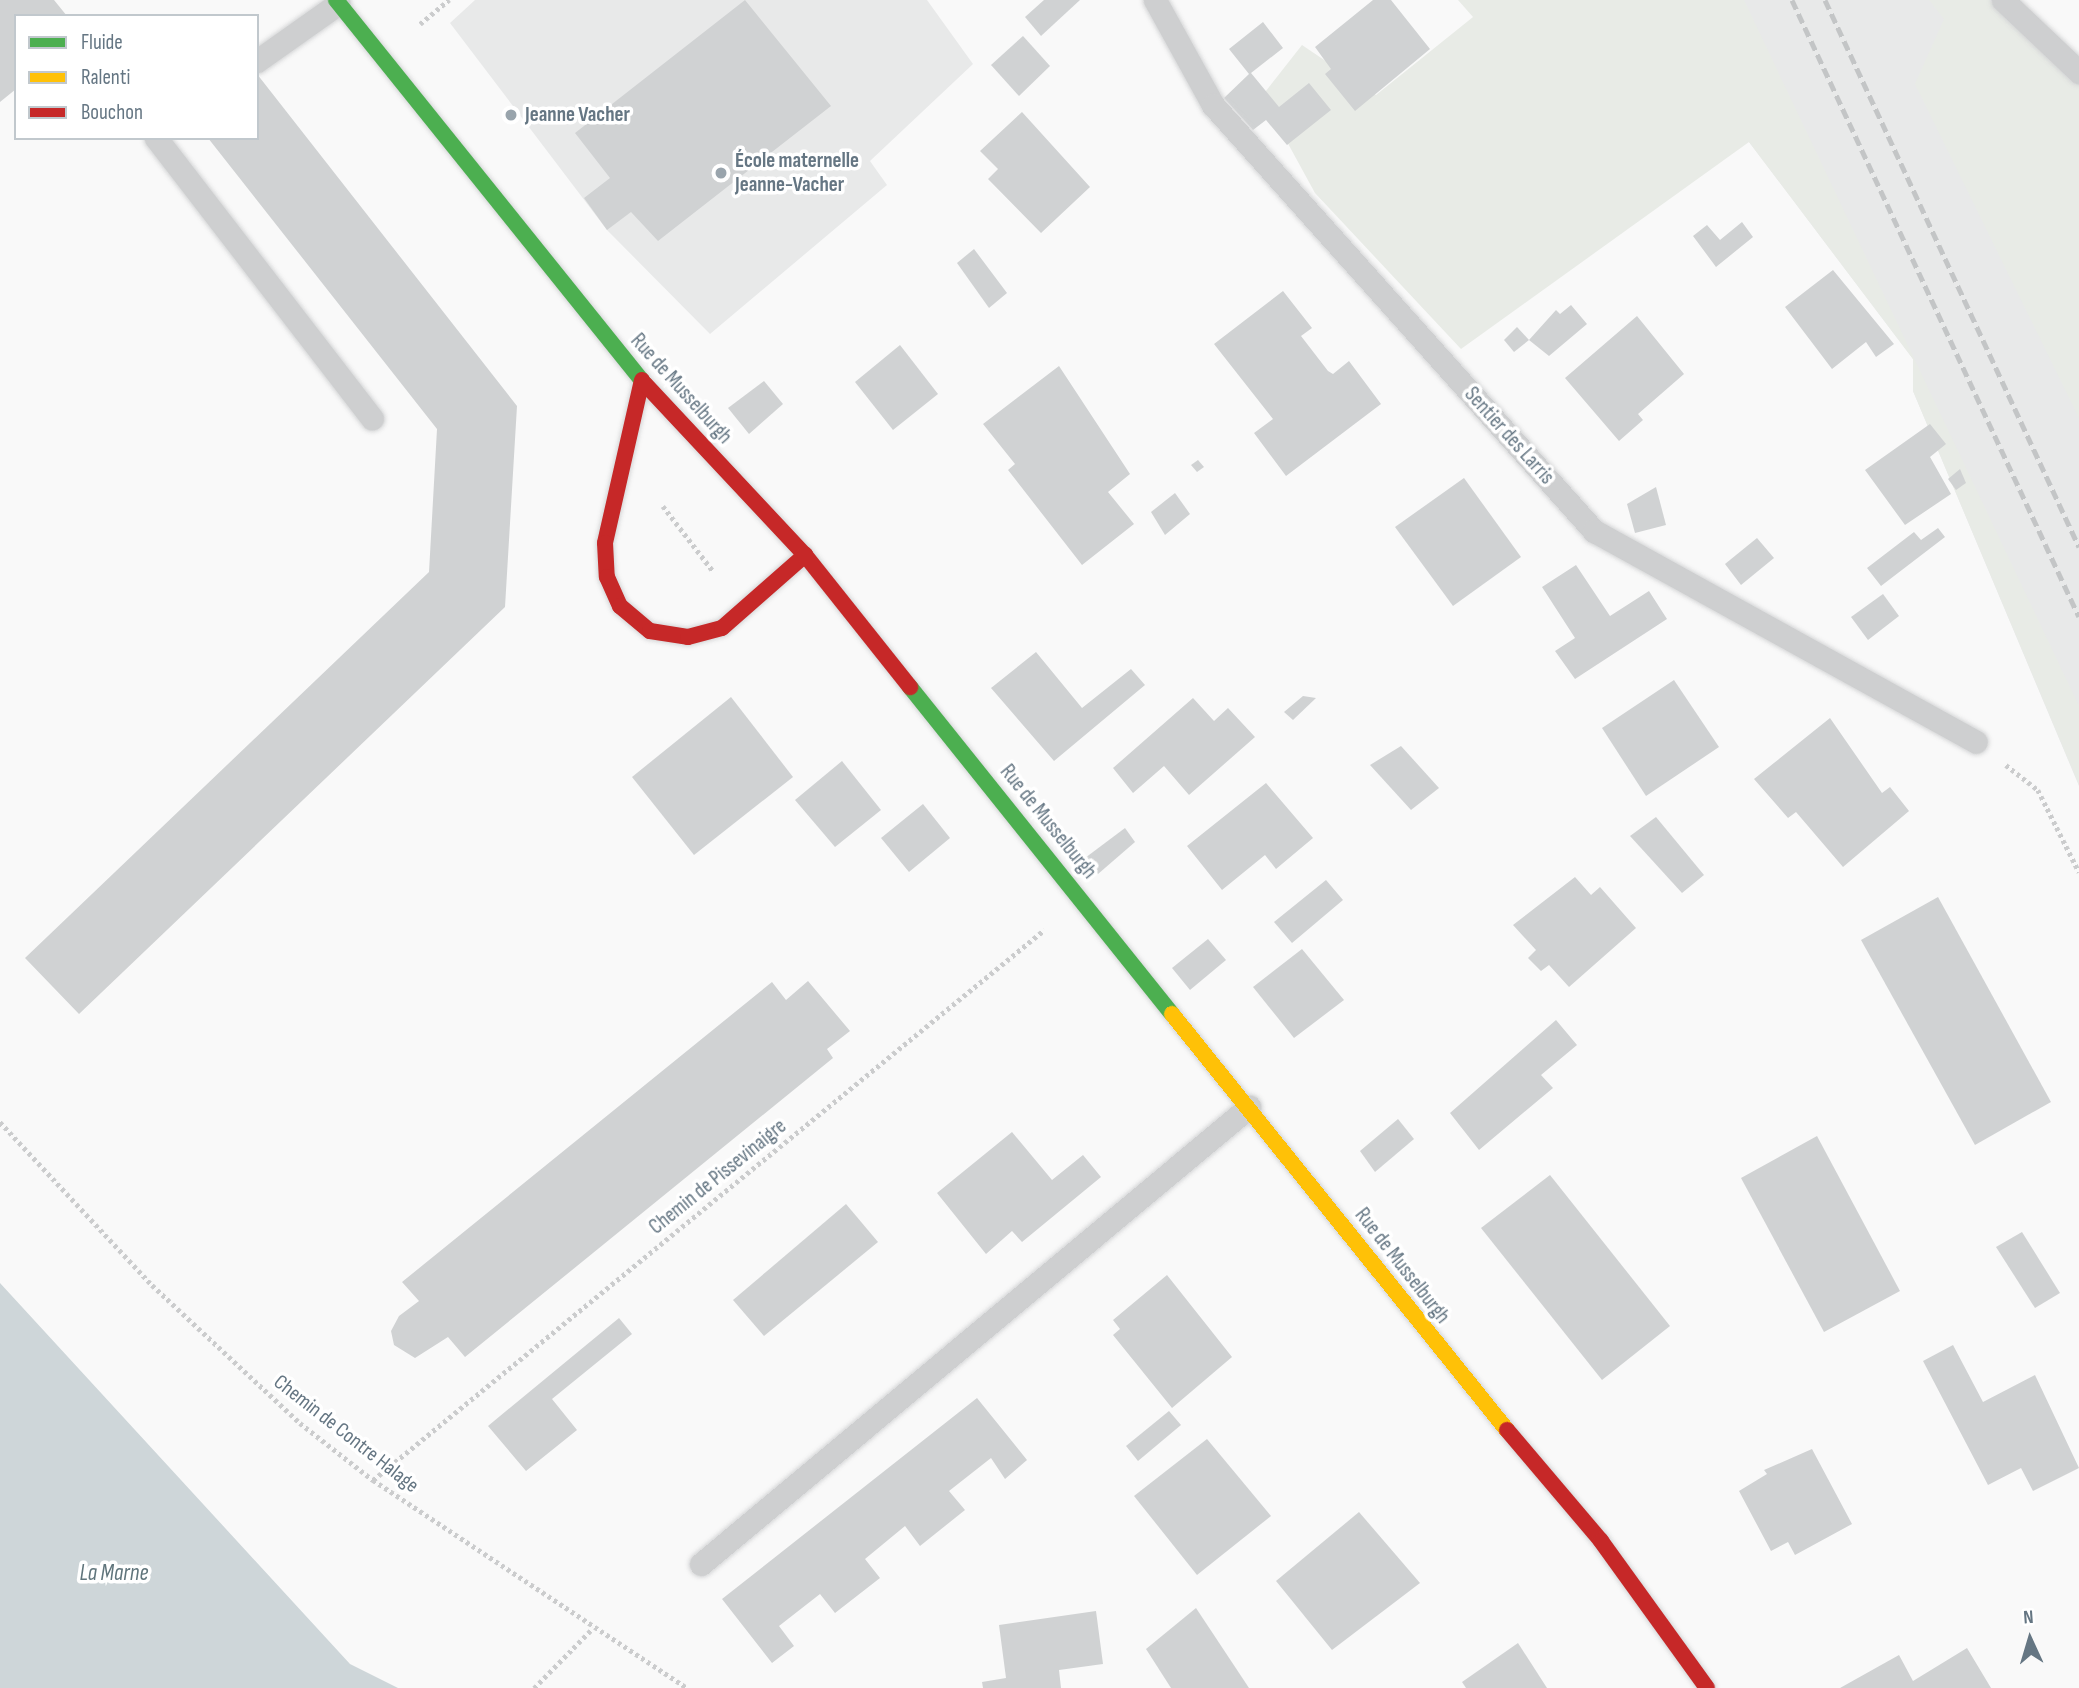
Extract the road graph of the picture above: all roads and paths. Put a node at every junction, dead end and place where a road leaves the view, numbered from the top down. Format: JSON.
{"nodes":[{"id":1,"x":449,"y":0,"type":"edge"},
{"id":2,"x":1155,"y":0,"type":"edge"},
{"id":3,"x":2003,"y":0,"type":"edge"},
{"id":4,"x":337,"y":2,"type":"edge"},
{"id":5,"x":420,"y":24,"type":"dead end"},
{"id":6,"x":259,"y":60,"type":"edge"},
{"id":7,"x":2079,"y":72,"type":"edge"},
{"id":8,"x":158,"y":140,"type":"edge"},
{"id":9,"x":642,"y":380,"type":"junction"},
{"id":10,"x":372,"y":418,"type":"dead end"},
{"id":11,"x":657,"y":499,"type":"dead end"},
{"id":12,"x":805,"y":555,"type":"junction"},
{"id":13,"x":716,"y":575,"type":"dead end"},
{"id":14,"x":1976,"y":741,"type":"joint"},
{"id":15,"x":2079,"y":872,"type":"edge"},
{"id":16,"x":1083,"y":898,"type":"junction"},
{"id":17,"x":1248,"y":1107,"type":"junction"},
{"id":18,"x":0,"y":1122,"type":"edge"},
{"id":19,"x":373,"y":1480,"type":"junction"},
{"id":20,"x":701,"y":1564,"type":"dead end"},
{"id":21,"x":593,"y":1628,"type":"junction"},
{"id":22,"x":534,"y":1688,"type":"edge"},
{"id":23,"x":687,"y":1688,"type":"edge"},
{"id":24,"x":1707,"y":1688,"type":"edge"}],
"edges":[{"from":1,"to":5,"type":"path"},
{"from":2,"to":14,"type":"lane","name":"Sentier des Larris"},
{"from":3,"to":7,"type":"lane"},
{"from":4,"to":6,"type":"lane"},
{"from":4,"to":9,"type":"street","name":"Rue de Musselburgh"},
{"from":8,"to":10,"type":"lane"},
{"from":9,"to":12,"type":"street","name":"Rue de Musselburgh"},
{"from":9,"to":12,"type":"street"},
{"from":11,"to":13,"type":"path"},
{"from":12,"to":16,"type":"street","name":"Rue de Musselburgh"},
{"from":14,"to":15,"type":"path"},
{"from":16,"to":17,"type":"street","name":"Rue de Musselburgh"},
{"from":16,"to":19,"type":"path","name":"Chemin de Pissevinaigre"},
{"from":17,"to":20,"type":"lane"},
{"from":17,"to":24,"type":"street","name":"Rue de Musselburgh"},
{"from":18,"to":19,"type":"path","name":"Chemin de Contre Halage"},
{"from":19,"to":21,"type":"path","name":"Chemin de Contre Halage"},
{"from":21,"to":22,"type":"path"},
{"from":21,"to":23,"type":"path","name":"Chemin de Contre Halage"}]}
